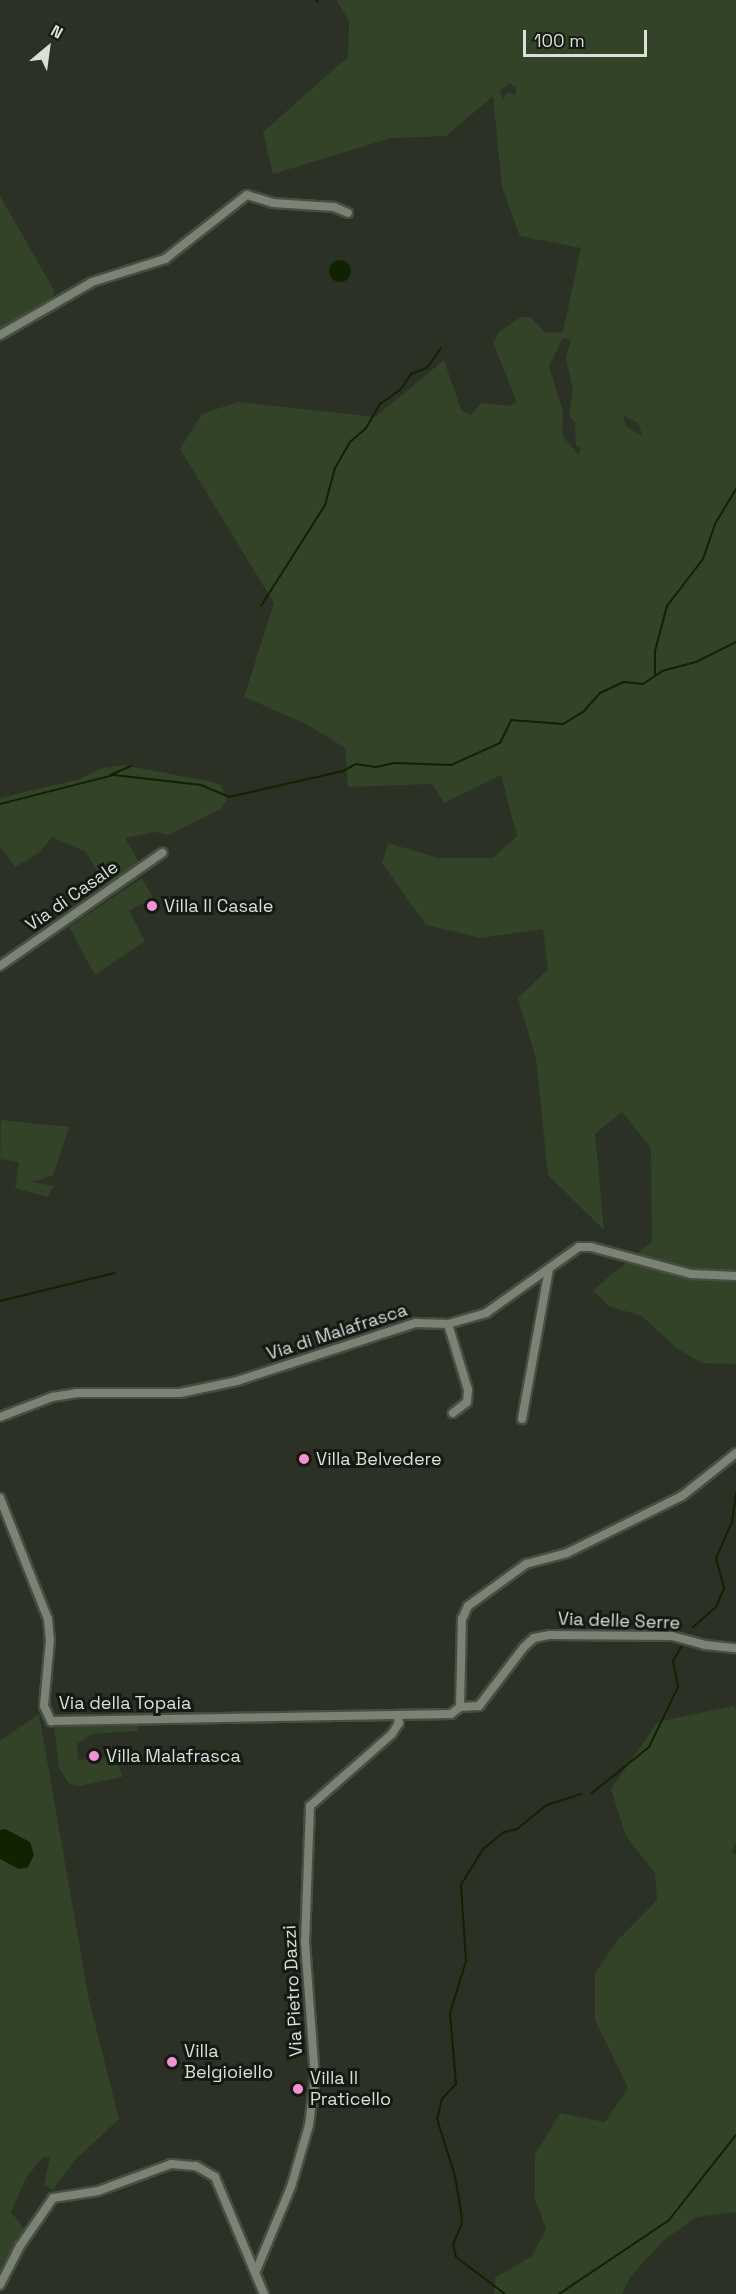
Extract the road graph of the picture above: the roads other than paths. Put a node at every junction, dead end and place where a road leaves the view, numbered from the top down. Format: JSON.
{"nodes":[{"id":1,"x":348,"y":213,"type":"dead end"},
{"id":2,"x":0,"y":335,"type":"edge"},
{"id":3,"x":162,"y":853,"type":"dead end"},
{"id":4,"x":0,"y":966,"type":"edge"},
{"id":5,"x":549,"y":1269,"type":"junction"},
{"id":6,"x":736,"y":1276,"type":"edge"},
{"id":7,"x":448,"y":1324,"type":"junction"},
{"id":8,"x":453,"y":1413,"type":"dead end"},
{"id":9,"x":0,"y":1417,"type":"edge"},
{"id":10,"x":522,"y":1419,"type":"dead end"},
{"id":11,"x":736,"y":1453,"type":"edge"},
{"id":12,"x":0,"y":1498,"type":"edge"},
{"id":13,"x":736,"y":1648,"type":"edge"},
{"id":14,"x":460,"y":1707,"type":"junction"},
{"id":15,"x":397,"y":1715,"type":"junction"},
{"id":16,"x":256,"y":2271,"type":"junction"},
{"id":17,"x":0,"y":2285,"type":"edge"},
{"id":18,"x":264,"y":2294,"type":"edge"}],
"edges":[{"from":1,"to":2,"type":"street"},
{"from":3,"to":4,"type":"street","name":"Via di Casale"},
{"from":5,"to":6,"type":"street","name":"Via di Malafrasca"},
{"from":5,"to":7,"type":"street","name":"Via di Malafrasca"},
{"from":5,"to":10,"type":"street"},
{"from":7,"to":8,"type":"street"},
{"from":7,"to":9,"type":"street","name":"Via di Malafrasca"},
{"from":11,"to":14,"type":"street"},
{"from":12,"to":15,"type":"street","name":"Via della Topaia"},
{"from":13,"to":14,"type":"street","name":"Via delle Serre"},
{"from":14,"to":15,"type":"street"},
{"from":15,"to":16,"type":"street","name":"Via Pietro Dazzi"},
{"from":16,"to":17,"type":"street"},
{"from":16,"to":18,"type":"street"}]}
